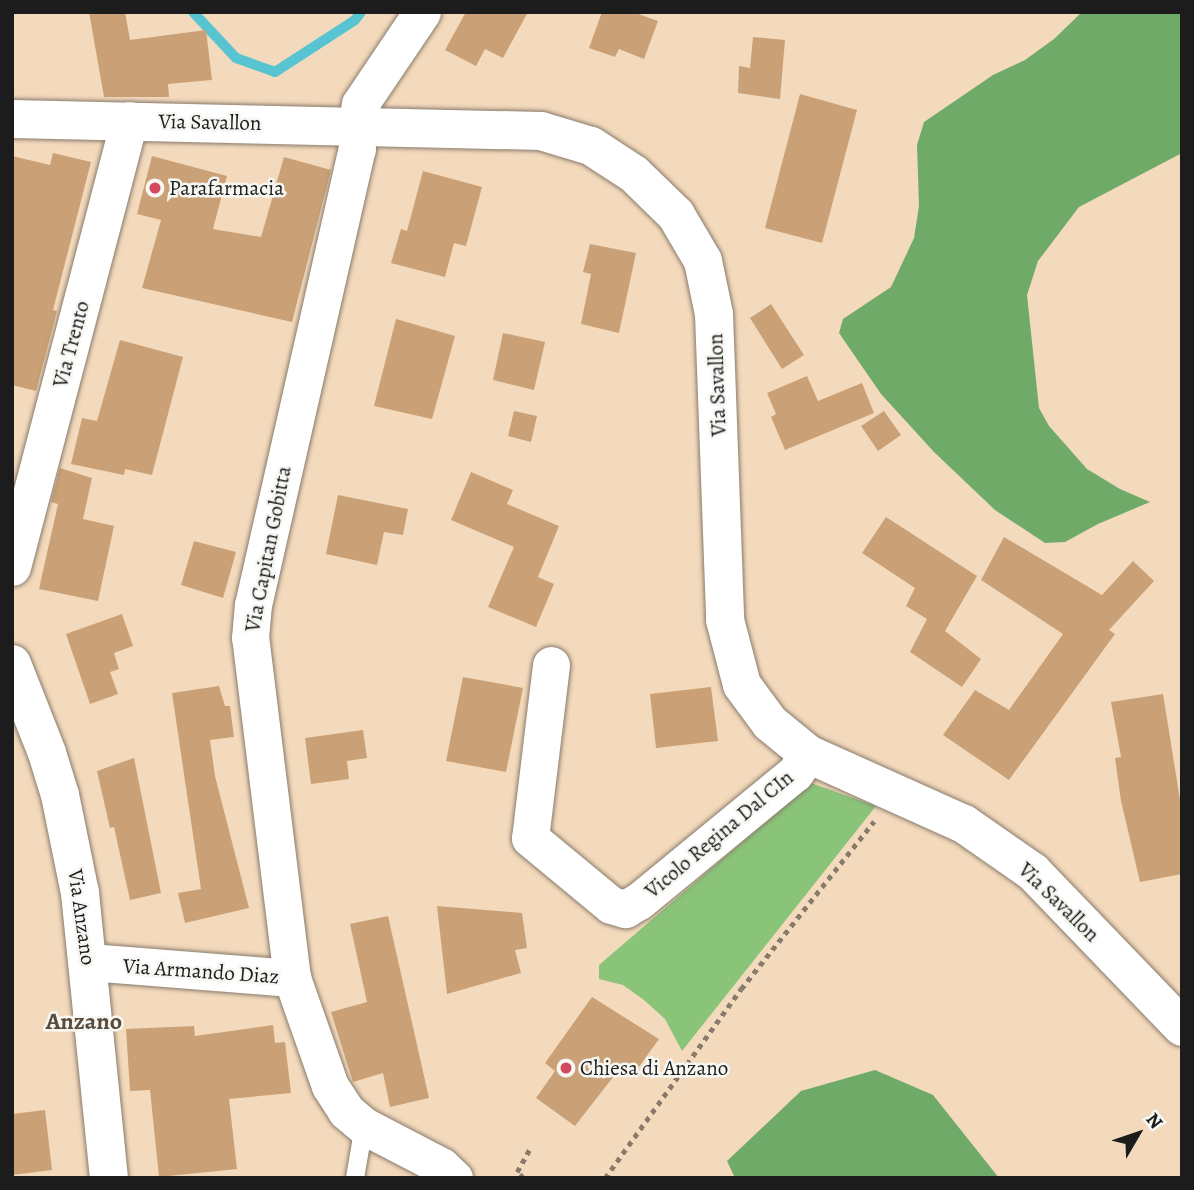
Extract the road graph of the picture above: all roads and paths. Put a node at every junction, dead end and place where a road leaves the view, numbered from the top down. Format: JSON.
{"nodes":[{"id":1,"x":422,"y":12,"type":"edge"},
{"id":2,"x":12,"y":119,"type":"edge"},
{"id":3,"x":129,"y":120,"type":"junction"},
{"id":4,"x":356,"y":125,"type":"junction"},
{"id":5,"x":12,"y":567,"type":"edge"},
{"id":6,"x":12,"y":664,"type":"edge"},
{"id":7,"x":551,"y":665,"type":"dead end"},
{"id":8,"x":808,"y":754,"type":"junction"},
{"id":9,"x":895,"y":795,"type":"junction"},
{"id":10,"x":89,"y":962,"type":"junction"},
{"id":11,"x":292,"y":978,"type":"junction"},
{"id":12,"x":1182,"y":1027,"type":"edge"},
{"id":13,"x":364,"y":1126,"type":"junction"},
{"id":14,"x":531,"y":1147,"type":"dead end"},
{"id":15,"x":109,"y":1178,"type":"edge"},
{"id":16,"x":355,"y":1178,"type":"edge"},
{"id":17,"x":454,"y":1178,"type":"edge"},
{"id":18,"x":523,"y":1178,"type":"edge"},
{"id":19,"x":605,"y":1178,"type":"edge"}],
"edges":[{"from":1,"to":4,"type":"street","name":"Via Capitan Gobitta"},
{"from":2,"to":3,"type":"main road","name":"Via Savallon"},
{"from":3,"to":4,"type":"main road","name":"Via Savallon"},
{"from":3,"to":5,"type":"street","name":"Via Trento"},
{"from":4,"to":8,"type":"main road","name":"Via Savallon"},
{"from":4,"to":11,"type":"street","name":"Via Capitan Gobitta"},
{"from":6,"to":10,"type":"main road","name":"Via Anzano"},
{"from":7,"to":8,"type":"street","name":"Vicolo Regina Dal CIn"},
{"from":8,"to":9,"type":"main road","name":"Via Savallon"},
{"from":9,"to":12,"type":"main road","name":"Via Savallon"},
{"from":9,"to":19,"type":"path"},
{"from":10,"to":11,"type":"street","name":"Via Armando Diaz"},
{"from":10,"to":15,"type":"main road","name":"Via Anzano"},
{"from":11,"to":13,"type":"street","name":"Via Armando Diaz"},
{"from":13,"to":16,"type":"lane"},
{"from":13,"to":17,"type":"street","name":"Via Armando Diaz"},
{"from":14,"to":18,"type":"path"}]}
